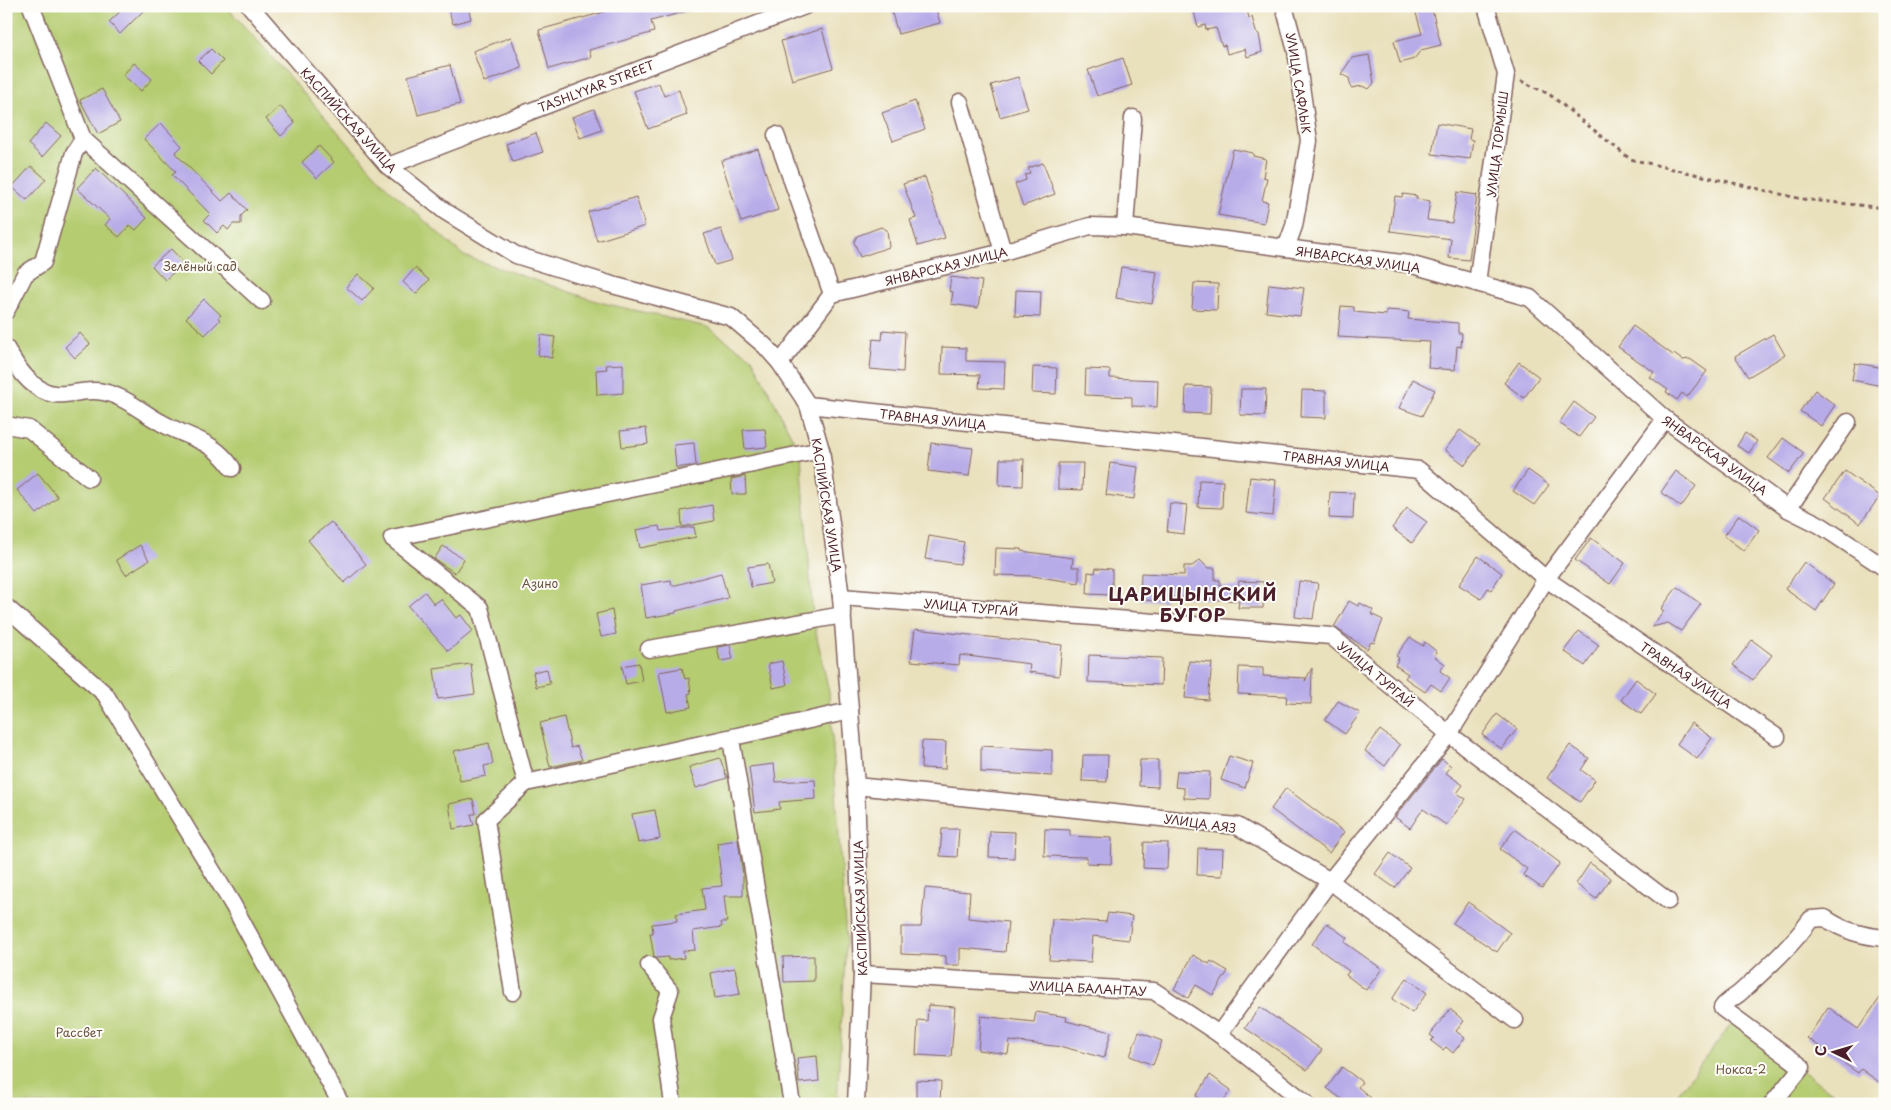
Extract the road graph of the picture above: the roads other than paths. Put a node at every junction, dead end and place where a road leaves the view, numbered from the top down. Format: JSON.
{"nodes":[{"id":1,"x":31,"y":6,"type":"edge"},
{"id":2,"x":250,"y":6,"type":"edge"},
{"id":3,"x":805,"y":6,"type":"edge"},
{"id":4,"x":1284,"y":6,"type":"edge"},
{"id":5,"x":1486,"y":6,"type":"edge"},
{"id":6,"x":960,"y":102,"type":"dead end"},
{"id":7,"x":1133,"y":118,"type":"dead end"},
{"id":8,"x":776,"y":135,"type":"dead end"},
{"id":9,"x":83,"y":139,"type":"junction"},
{"id":10,"x":388,"y":166,"type":"junction"},
{"id":11,"x":1125,"y":227,"type":"junction"},
{"id":12,"x":1286,"y":248,"type":"junction"},
{"id":13,"x":1003,"y":252,"type":"junction"},
{"id":14,"x":1477,"y":283,"type":"junction"},
{"id":15,"x":832,"y":294,"type":"junction"},
{"id":16,"x":262,"y":301,"type":"dead end"},
{"id":17,"x":6,"y":311,"type":"edge"},
{"id":18,"x":6,"y":348,"type":"edge"},
{"id":19,"x":780,"y":363,"type":"junction"},
{"id":20,"x":808,"y":405,"type":"junction"},
{"id":21,"x":1665,"y":420,"type":"junction"},
{"id":22,"x":1848,"y":422,"type":"dead end"},
{"id":23,"x":6,"y":425,"type":"edge"},
{"id":24,"x":821,"y":450,"type":"junction"},
{"id":25,"x":232,"y":468,"type":"dead end"},
{"id":26,"x":89,"y":478,"type":"dead end"},
{"id":27,"x":1788,"y":509,"type":"junction"},
{"id":28,"x":1885,"y":568,"type":"edge"},
{"id":29,"x":1546,"y":579,"type":"junction"},
{"id":30,"x":841,"y":597,"type":"junction"},
{"id":31,"x":6,"y":607,"type":"edge"},
{"id":32,"x":843,"y":615,"type":"junction"},
{"id":33,"x":649,"y":649,"type":"dead end"},
{"id":34,"x":850,"y":711,"type":"junction"},
{"id":35,"x":1449,"y":734,"type":"junction"},
{"id":36,"x":1777,"y":737,"type":"dead end"},
{"id":37,"x":731,"y":739,"type":"junction"},
{"id":38,"x":526,"y":783,"type":"junction"},
{"id":39,"x":856,"y":786,"type":"junction"},
{"id":40,"x":1330,"y":881,"type":"junction"},
{"id":41,"x":1668,"y":901,"type":"dead end"},
{"id":42,"x":1885,"y":938,"type":"edge"},
{"id":43,"x":648,"y":965,"type":"dead end"},
{"id":44,"x":862,"y":974,"type":"junction"},
{"id":45,"x":513,"y":992,"type":"dead end"},
{"id":46,"x":1515,"y":1020,"type":"dead end"},
{"id":47,"x":1219,"y":1034,"type":"junction"},
{"id":48,"x":341,"y":1104,"type":"edge"},
{"id":49,"x":672,"y":1104,"type":"edge"},
{"id":50,"x":792,"y":1104,"type":"edge"},
{"id":51,"x":856,"y":1104,"type":"edge"},
{"id":52,"x":1307,"y":1104,"type":"edge"},
{"id":53,"x":1772,"y":1104,"type":"edge"}],
"edges":[{"from":1,"to":9,"type":"street"},
{"from":2,"to":10,"type":"street","name":"КАСПИЙСКАЯ УЛИЦА"},
{"from":3,"to":10,"type":"street","name":"TASHLYYAR STREET"},
{"from":4,"to":12,"type":"street","name":"УЛИЦА САФЛЫК"},
{"from":5,"to":14,"type":"street","name":"УЛИЦА ТОРМЫШ"},
{"from":6,"to":13,"type":"street"},
{"from":7,"to":11,"type":"street"},
{"from":8,"to":15,"type":"street"},
{"from":9,"to":16,"type":"street"},
{"from":9,"to":17,"type":"street"},
{"from":10,"to":19,"type":"street","name":"КАСПИЙСКАЯ УЛИЦА"},
{"from":11,"to":12,"type":"street","name":"ЯНВАРСКАЯ УЛИЦА"},
{"from":11,"to":13,"type":"street","name":"ЯНВАРСКАЯ УЛИЦА"},
{"from":12,"to":14,"type":"street","name":"ЯНВАРСКАЯ УЛИЦА"},
{"from":13,"to":15,"type":"street","name":"ЯНВАРСКАЯ УЛИЦА"},
{"from":14,"to":21,"type":"street","name":"ЯНВАРСКАЯ УЛИЦА"},
{"from":15,"to":19,"type":"street"},
{"from":18,"to":25,"type":"street"},
{"from":19,"to":20,"type":"street","name":"КАСПИЙСКАЯ УЛИЦА"},
{"from":20,"to":24,"type":"street","name":"КАСПИЙСКАЯ УЛИЦА"},
{"from":20,"to":29,"type":"street","name":"ТРАВНАЯ УЛИЦА"},
{"from":21,"to":27,"type":"street","name":"ЯНВАРСКАЯ УЛИЦА"},
{"from":21,"to":29,"type":"street"},
{"from":22,"to":27,"type":"street"},
{"from":23,"to":26,"type":"street"},
{"from":24,"to":30,"type":"street","name":"КАСПИЙСКАЯ УЛИЦА"},
{"from":24,"to":38,"type":"street"},
{"from":27,"to":28,"type":"street","name":"ЯНВАРСКАЯ УЛИЦА"},
{"from":29,"to":35,"type":"street"},
{"from":29,"to":36,"type":"street","name":"ТРАВНАЯ УЛИЦА"},
{"from":30,"to":32,"type":"street","name":"КАСПИЙСКАЯ УЛИЦА"},
{"from":30,"to":35,"type":"street","name":"УЛИЦА ТУРГАЙ"},
{"from":31,"to":48,"type":"street"},
{"from":32,"to":33,"type":"street"},
{"from":32,"to":34,"type":"street","name":"КАСПИЙСКАЯ УЛИЦА"},
{"from":34,"to":37,"type":"street"},
{"from":34,"to":39,"type":"street","name":"КАСПИЙСКАЯ УЛИЦА"},
{"from":35,"to":40,"type":"street"},
{"from":35,"to":41,"type":"street","name":"УЛИЦА ТУРГАЙ"},
{"from":37,"to":38,"type":"street"},
{"from":37,"to":50,"type":"street"},
{"from":38,"to":45,"type":"street"},
{"from":39,"to":40,"type":"street","name":"УЛИЦА АЯЗ"},
{"from":39,"to":44,"type":"street","name":"КАСПИЙСКАЯ УЛИЦА"},
{"from":40,"to":46,"type":"street","name":"УЛИЦА АЯЗ"},
{"from":40,"to":47,"type":"street"},
{"from":42,"to":53,"type":"street"},
{"from":43,"to":49,"type":"street"},
{"from":44,"to":47,"type":"street","name":"УЛИЦА БАЛАНТАУ"},
{"from":44,"to":51,"type":"street","name":"КАСПИЙСКАЯ УЛИЦА"},
{"from":47,"to":52,"type":"street","name":"УЛИЦА БАЛАНТАУ"}]}
